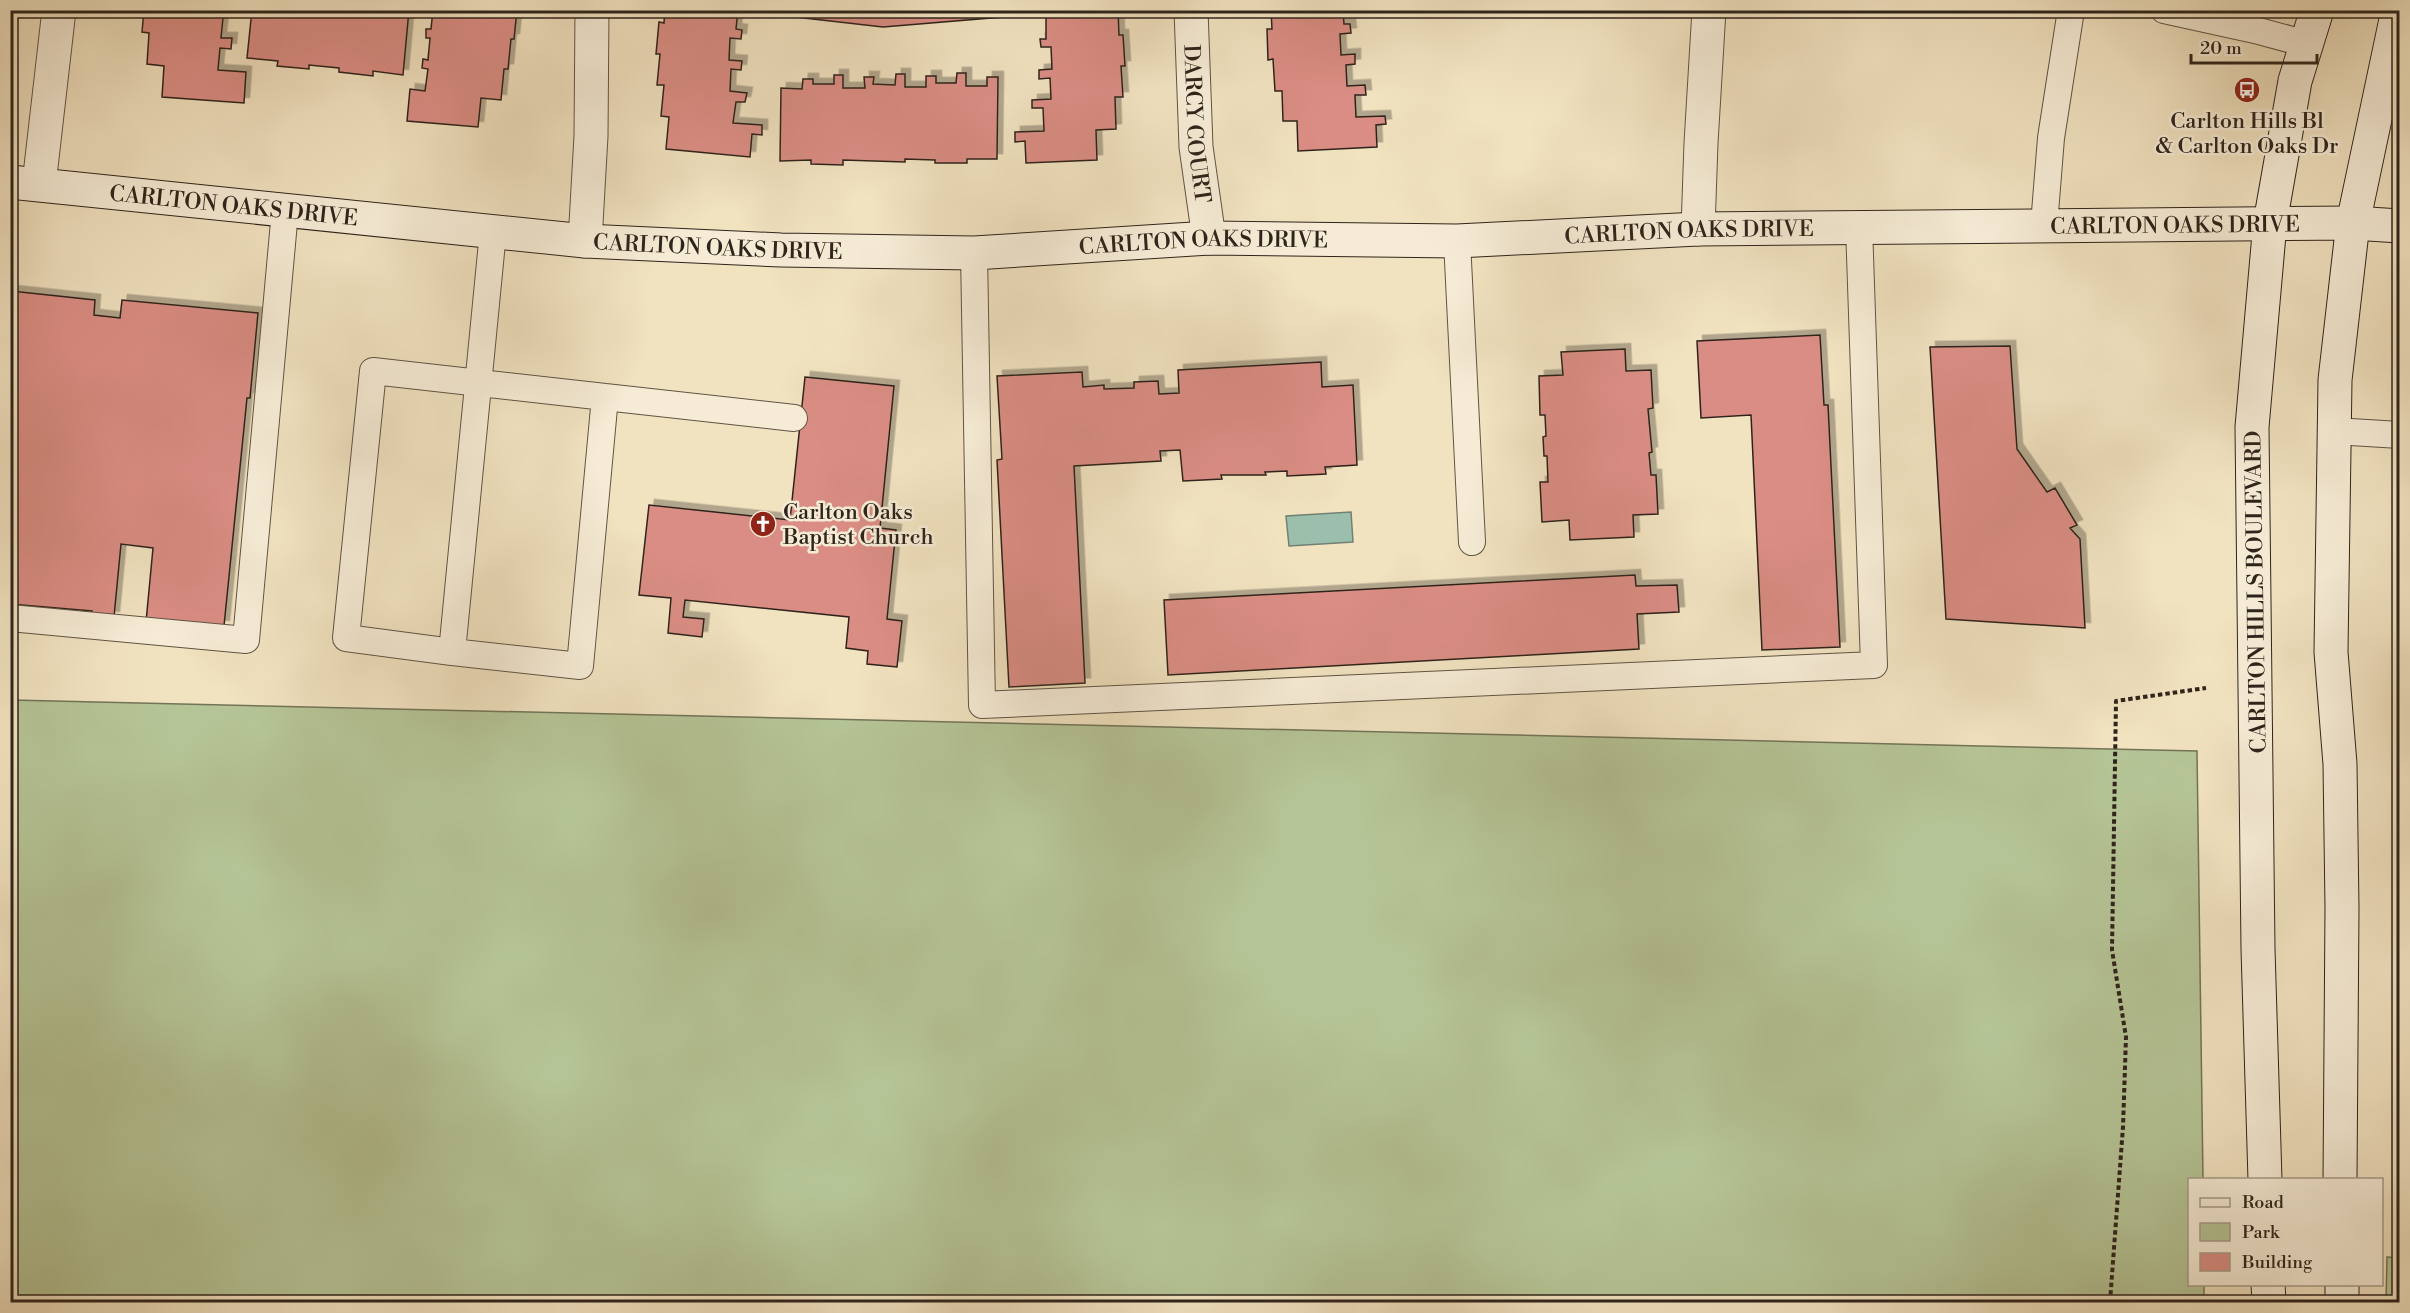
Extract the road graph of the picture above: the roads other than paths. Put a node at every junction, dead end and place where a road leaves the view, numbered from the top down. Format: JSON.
{"nodes":[{"id":1,"x":58,"y":10,"type":"edge"},
{"id":2,"x":592,"y":10,"type":"edge"},
{"id":3,"x":1191,"y":10,"type":"edge"},
{"id":4,"x":1709,"y":10,"type":"edge"},
{"id":5,"x":2071,"y":10,"type":"edge"},
{"id":6,"x":2164,"y":10,"type":"edge"},
{"id":7,"x":2317,"y":10,"type":"edge"},
{"id":8,"x":2398,"y":10,"type":"edge"},
{"id":9,"x":2307,"y":44,"type":"junction"},
{"id":10,"x":25,"y":183,"type":"edge"},
{"id":11,"x":285,"y":211,"type":"junction"},
{"id":12,"x":2270,"y":223,"type":"junction"},
{"id":13,"x":2353,"y":223,"type":"junction"},
{"id":14,"x":2044,"y":225,"type":"junction"},
{"id":15,"x":1859,"y":226,"type":"junction"},
{"id":16,"x":2400,"y":226,"type":"edge"},
{"id":17,"x":1698,"y":229,"type":"junction"},
{"id":18,"x":493,"y":232,"type":"junction"},
{"id":19,"x":1209,"y":238,"type":"junction"},
{"id":20,"x":585,"y":241,"type":"junction"},
{"id":21,"x":1456,"y":241,"type":"junction"},
{"id":22,"x":974,"y":253,"type":"junction"},
{"id":23,"x":478,"y":383,"type":"junction"},
{"id":24,"x":605,"y":397,"type":"junction"},
{"id":25,"x":794,"y":418,"type":"dead end"},
{"id":26,"x":2334,"y":431,"type":"junction"},
{"id":27,"x":2400,"y":435,"type":"edge"},
{"id":28,"x":1472,"y":542,"type":"dead end"},
{"id":29,"x":10,"y":618,"type":"edge"},
{"id":30,"x":452,"y":652,"type":"junction"},
{"id":31,"x":2265,"y":1178,"type":"edge"},
{"id":32,"x":2340,"y":1178,"type":"edge"},
{"id":33,"x":2268,"y":1286,"type":"edge"},
{"id":34,"x":2342,"y":1286,"type":"edge"},
{"id":35,"x":2269,"y":1302,"type":"edge"},
{"id":36,"x":2342,"y":1302,"type":"edge"}],
"edges":[{"from":1,"to":10,"type":"main road"},
{"from":2,"to":20,"type":"main road"},
{"from":3,"to":19,"type":"main road","name":"DARCY COURT"},
{"from":4,"to":17,"type":"main road"},
{"from":5,"to":14,"type":"lane"},
{"from":6,"to":9,"type":"lane"},
{"from":7,"to":9,"type":"main road","name":"CARLTON HILLS BOULEVARD"},
{"from":8,"to":13,"type":"main road"},
{"from":9,"to":12,"type":"main road","name":"CARLTON HILLS BOULEVARD"},
{"from":10,"to":11,"type":"main road","name":"CARLTON OAKS DRIVE"},
{"from":11,"to":18,"type":"main road","name":"CARLTON OAKS DRIVE"},
{"from":11,"to":29,"type":"lane"},
{"from":12,"to":13,"type":"main road","name":"CARLTON OAKS DRIVE"},
{"from":12,"to":14,"type":"main road","name":"CARLTON OAKS DRIVE"},
{"from":12,"to":31,"type":"main road","name":"CARLTON HILLS BOULEVARD"},
{"from":13,"to":16,"type":"main road","name":"CARLTON OAKS DRIVE"},
{"from":13,"to":26,"type":"main road"},
{"from":14,"to":15,"type":"main road","name":"CARLTON OAKS DRIVE"},
{"from":15,"to":17,"type":"main road","name":"CARLTON OAKS DRIVE"},
{"from":15,"to":22,"type":"lane"},
{"from":17,"to":21,"type":"main road","name":"CARLTON OAKS DRIVE"},
{"from":18,"to":20,"type":"main road","name":"CARLTON OAKS DRIVE"},
{"from":18,"to":23,"type":"lane"},
{"from":19,"to":21,"type":"main road","name":"CARLTON OAKS DRIVE"},
{"from":19,"to":22,"type":"main road","name":"CARLTON OAKS DRIVE"},
{"from":20,"to":22,"type":"main road","name":"CARLTON OAKS DRIVE"},
{"from":21,"to":28,"type":"lane"},
{"from":23,"to":24,"type":"lane"},
{"from":23,"to":30,"type":"lane"},
{"from":23,"to":30,"type":"lane"},
{"from":24,"to":25,"type":"lane"},
{"from":24,"to":30,"type":"lane"},
{"from":26,"to":27,"type":"lane"},
{"from":26,"to":32,"type":"main road"},
{"from":33,"to":35,"type":"main road"},
{"from":34,"to":36,"type":"main road"}]}
